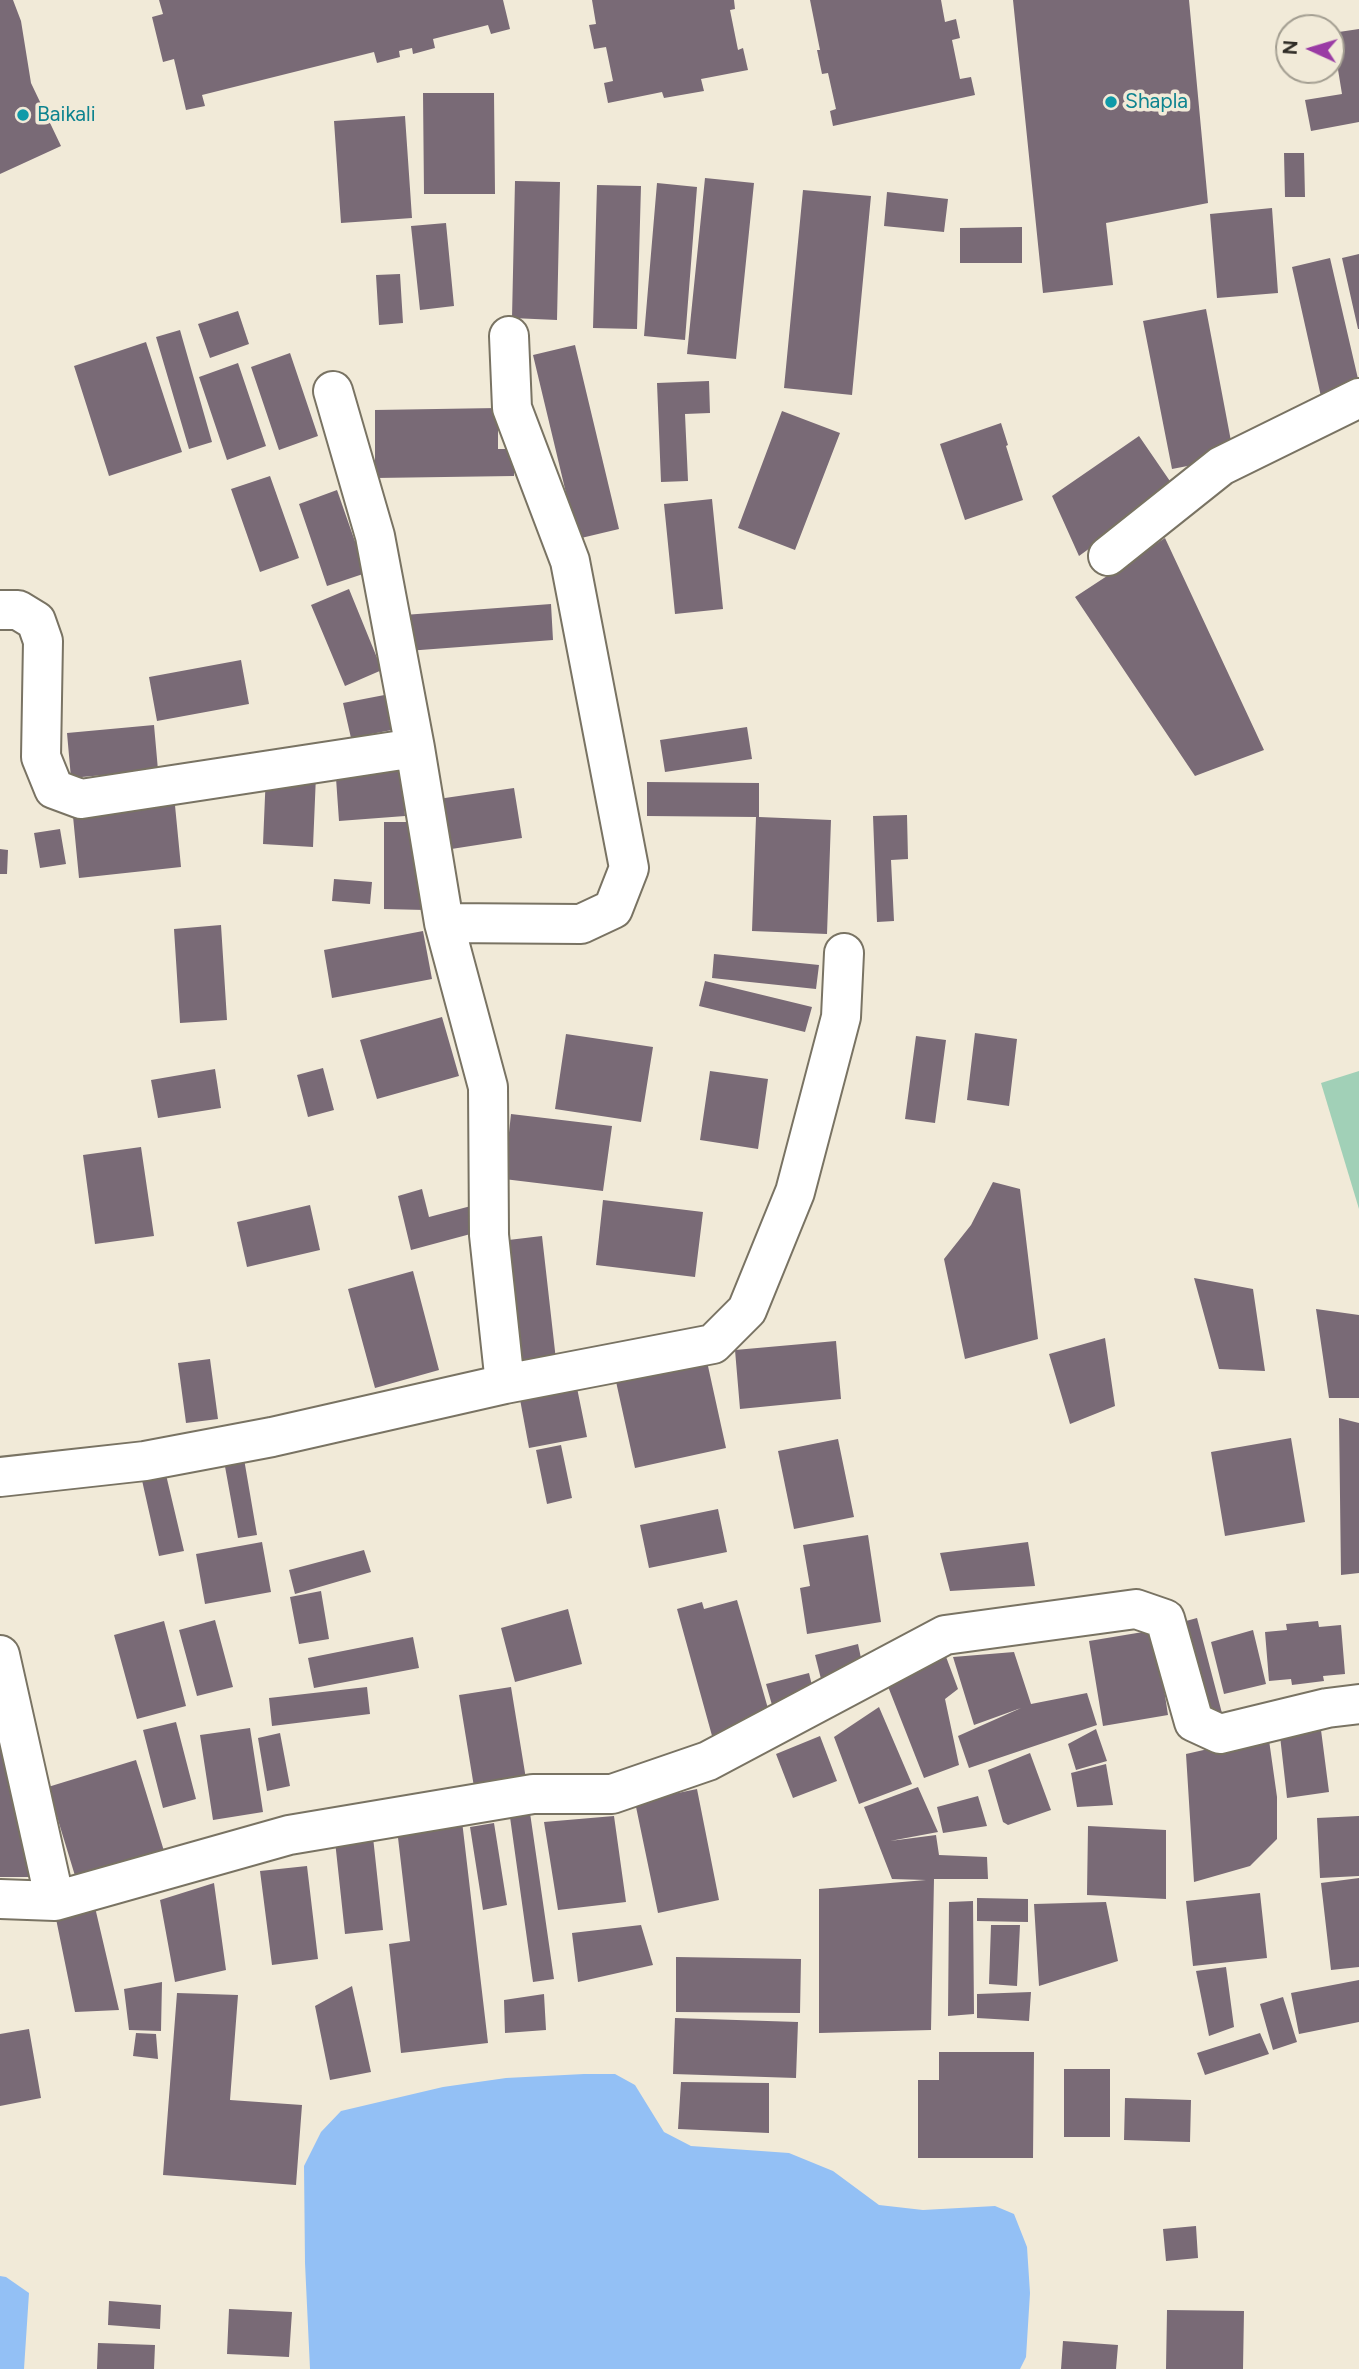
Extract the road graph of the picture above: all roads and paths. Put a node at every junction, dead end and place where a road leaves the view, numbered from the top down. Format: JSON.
{"nodes":[{"id":1,"x":509,"y":336,"type":"dead end"},
{"id":2,"x":333,"y":391,"type":"dead end"},
{"id":3,"x":1359,"y":398,"type":"edge"},
{"id":4,"x":1108,"y":556,"type":"dead end"},
{"id":5,"x":0,"y":610,"type":"edge"},
{"id":6,"x":415,"y":748,"type":"junction"},
{"id":7,"x":444,"y":923,"type":"junction"},
{"id":8,"x":844,"y":953,"type":"dead end"},
{"id":9,"x":505,"y":1384,"type":"junction"},
{"id":10,"x":0,"y":1477,"type":"edge"},
{"id":11,"x":0,"y":1655,"type":"edge"},
{"id":12,"x":1359,"y":1704,"type":"edge"},
{"id":13,"x":0,"y":1899,"type":"edge"},
{"id":14,"x":55,"y":1901,"type":"junction"}],
"edges":[{"from":1,"to":7,"type":"street"},
{"from":2,"to":6,"type":"street"},
{"from":3,"to":4,"type":"street"},
{"from":5,"to":6,"type":"street"},
{"from":6,"to":7,"type":"street"},
{"from":7,"to":9,"type":"street"},
{"from":8,"to":9,"type":"street"},
{"from":9,"to":10,"type":"street"},
{"from":11,"to":14,"type":"street"},
{"from":12,"to":14,"type":"street"},
{"from":13,"to":14,"type":"street"}]}
